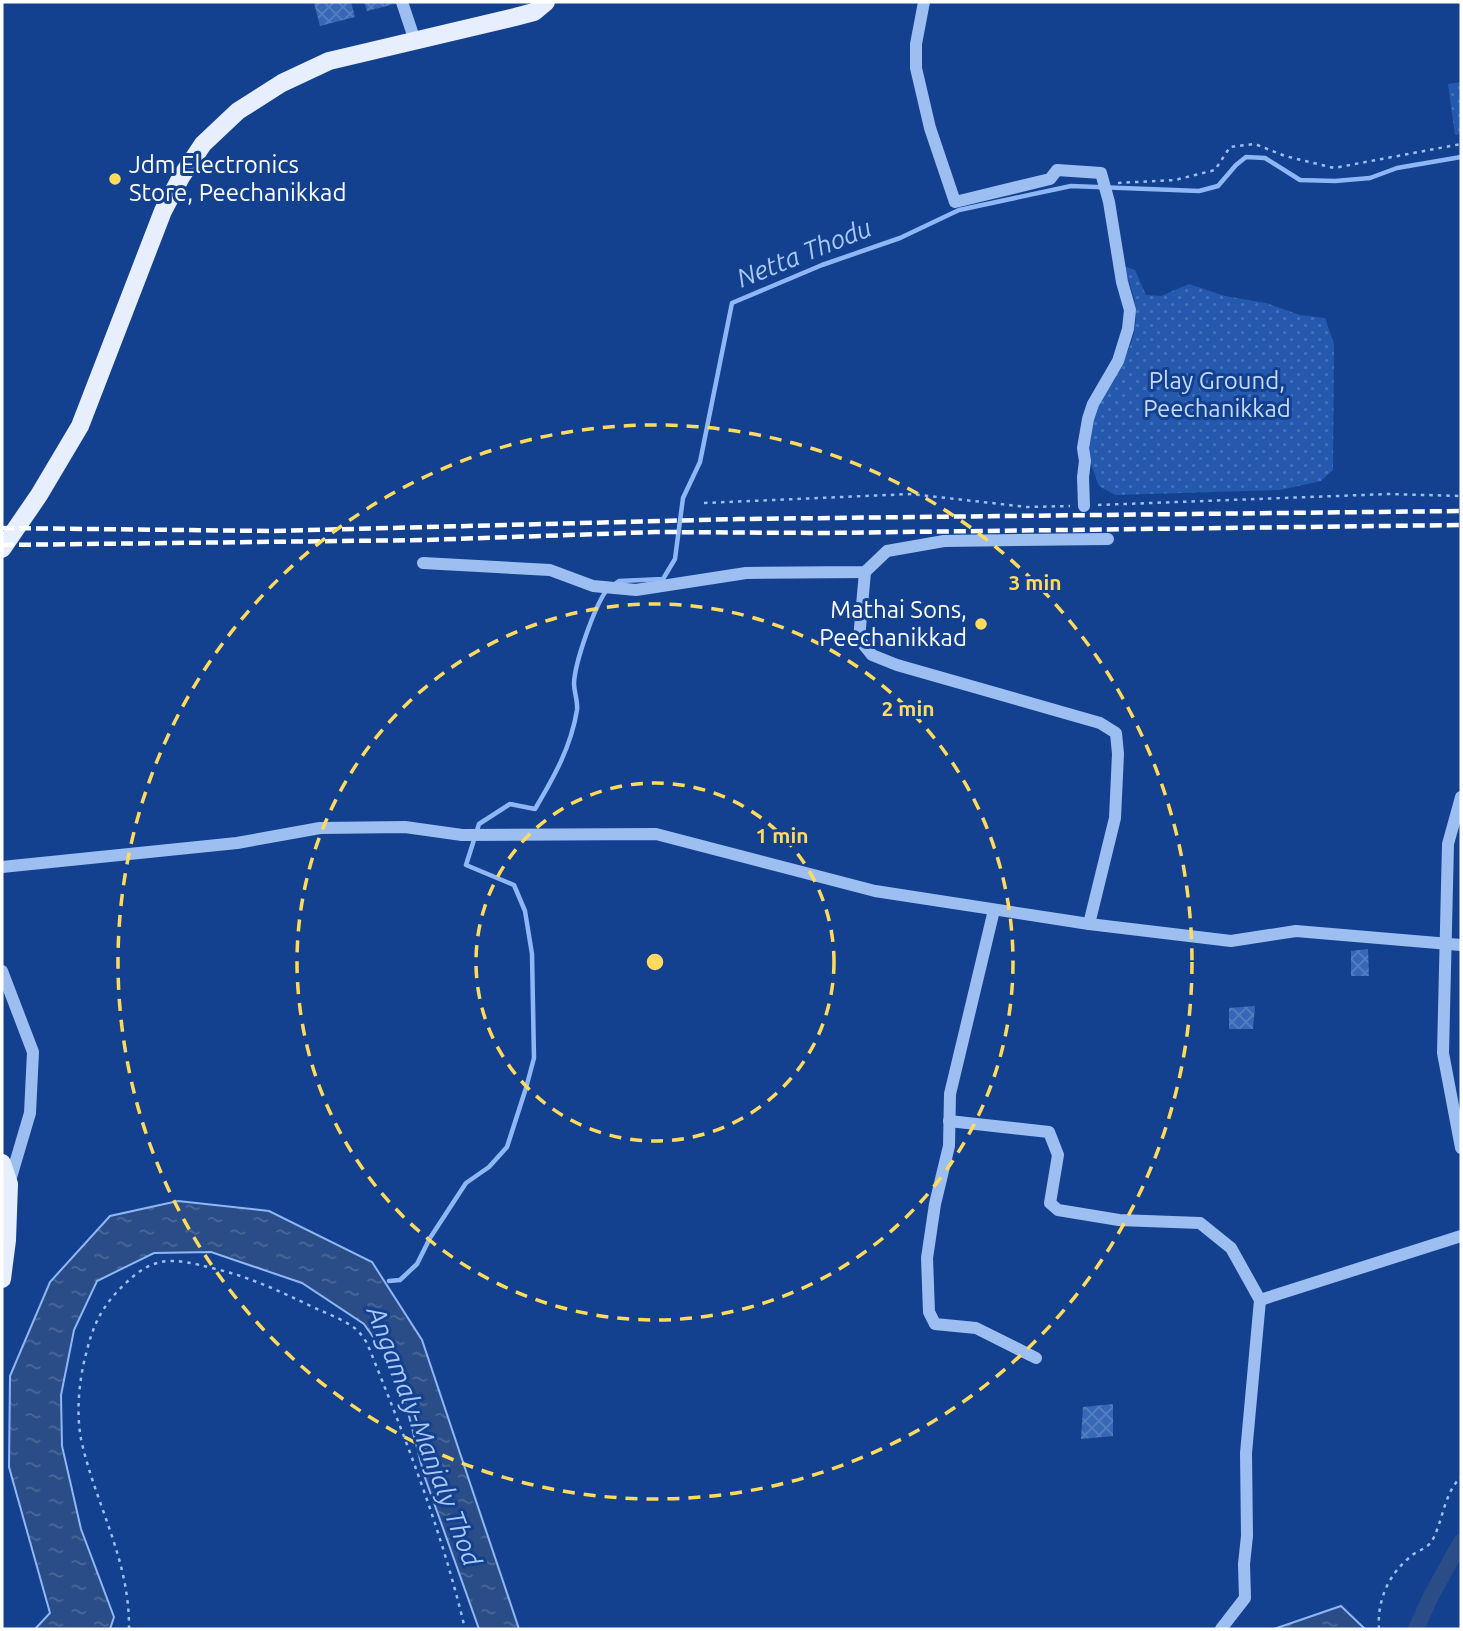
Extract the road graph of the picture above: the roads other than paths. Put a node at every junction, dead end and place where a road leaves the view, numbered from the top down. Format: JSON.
{"nodes":[{"id":1,"x":402,"y":2,"type":"edge"},
{"id":2,"x":546,"y":2,"type":"edge"},
{"id":3,"x":924,"y":2,"type":"edge"},
{"id":4,"x":415,"y":41,"type":"junction"},
{"id":5,"x":1084,"y":506,"type":"dead end"},
{"id":6,"x":1108,"y":539,"type":"dead end"},
{"id":7,"x":2,"y":549,"type":"edge"},
{"id":8,"x":423,"y":562,"type":"dead end"},
{"id":9,"x":865,"y":572,"type":"junction"},
{"id":10,"x":1461,"y":797,"type":"edge"},
{"id":11,"x":2,"y":867,"type":"edge"},
{"id":12,"x":995,"y":910,"type":"junction"},
{"id":13,"x":1089,"y":924,"type":"junction"},
{"id":14,"x":1446,"y":943,"type":"junction"},
{"id":15,"x":1461,"y":945,"type":"edge"},
{"id":16,"x":2,"y":971,"type":"edge"},
{"id":17,"x":949,"y":1121,"type":"junction"},
{"id":18,"x":1461,"y":1149,"type":"edge"},
{"id":19,"x":2,"y":1163,"type":"edge"},
{"id":20,"x":9,"y":1184,"type":"junction"},
{"id":21,"x":1461,"y":1236,"type":"edge"},
{"id":22,"x":2,"y":1279,"type":"edge"},
{"id":23,"x":1260,"y":1300,"type":"junction"},
{"id":24,"x":1036,"y":1358,"type":"dead end"},
{"id":25,"x":1222,"y":1629,"type":"edge"}],
"edges":[{"from":1,"to":4,"type":"street"},
{"from":2,"to":4,"type":"main road"},
{"from":3,"to":5,"type":"street"},
{"from":4,"to":7,"type":"main road"},
{"from":6,"to":9,"type":"street"},
{"from":8,"to":9,"type":"street"},
{"from":9,"to":13,"type":"street"},
{"from":10,"to":14,"type":"street"},
{"from":11,"to":12,"type":"street"},
{"from":12,"to":13,"type":"street"},
{"from":12,"to":17,"type":"street"},
{"from":13,"to":14,"type":"street"},
{"from":14,"to":15,"type":"street"},
{"from":14,"to":18,"type":"street"},
{"from":16,"to":20,"type":"street"},
{"from":17,"to":23,"type":"street"},
{"from":17,"to":24,"type":"street"},
{"from":19,"to":20,"type":"main road"},
{"from":20,"to":22,"type":"main road"},
{"from":21,"to":23,"type":"street"},
{"from":23,"to":25,"type":"street"}]}
